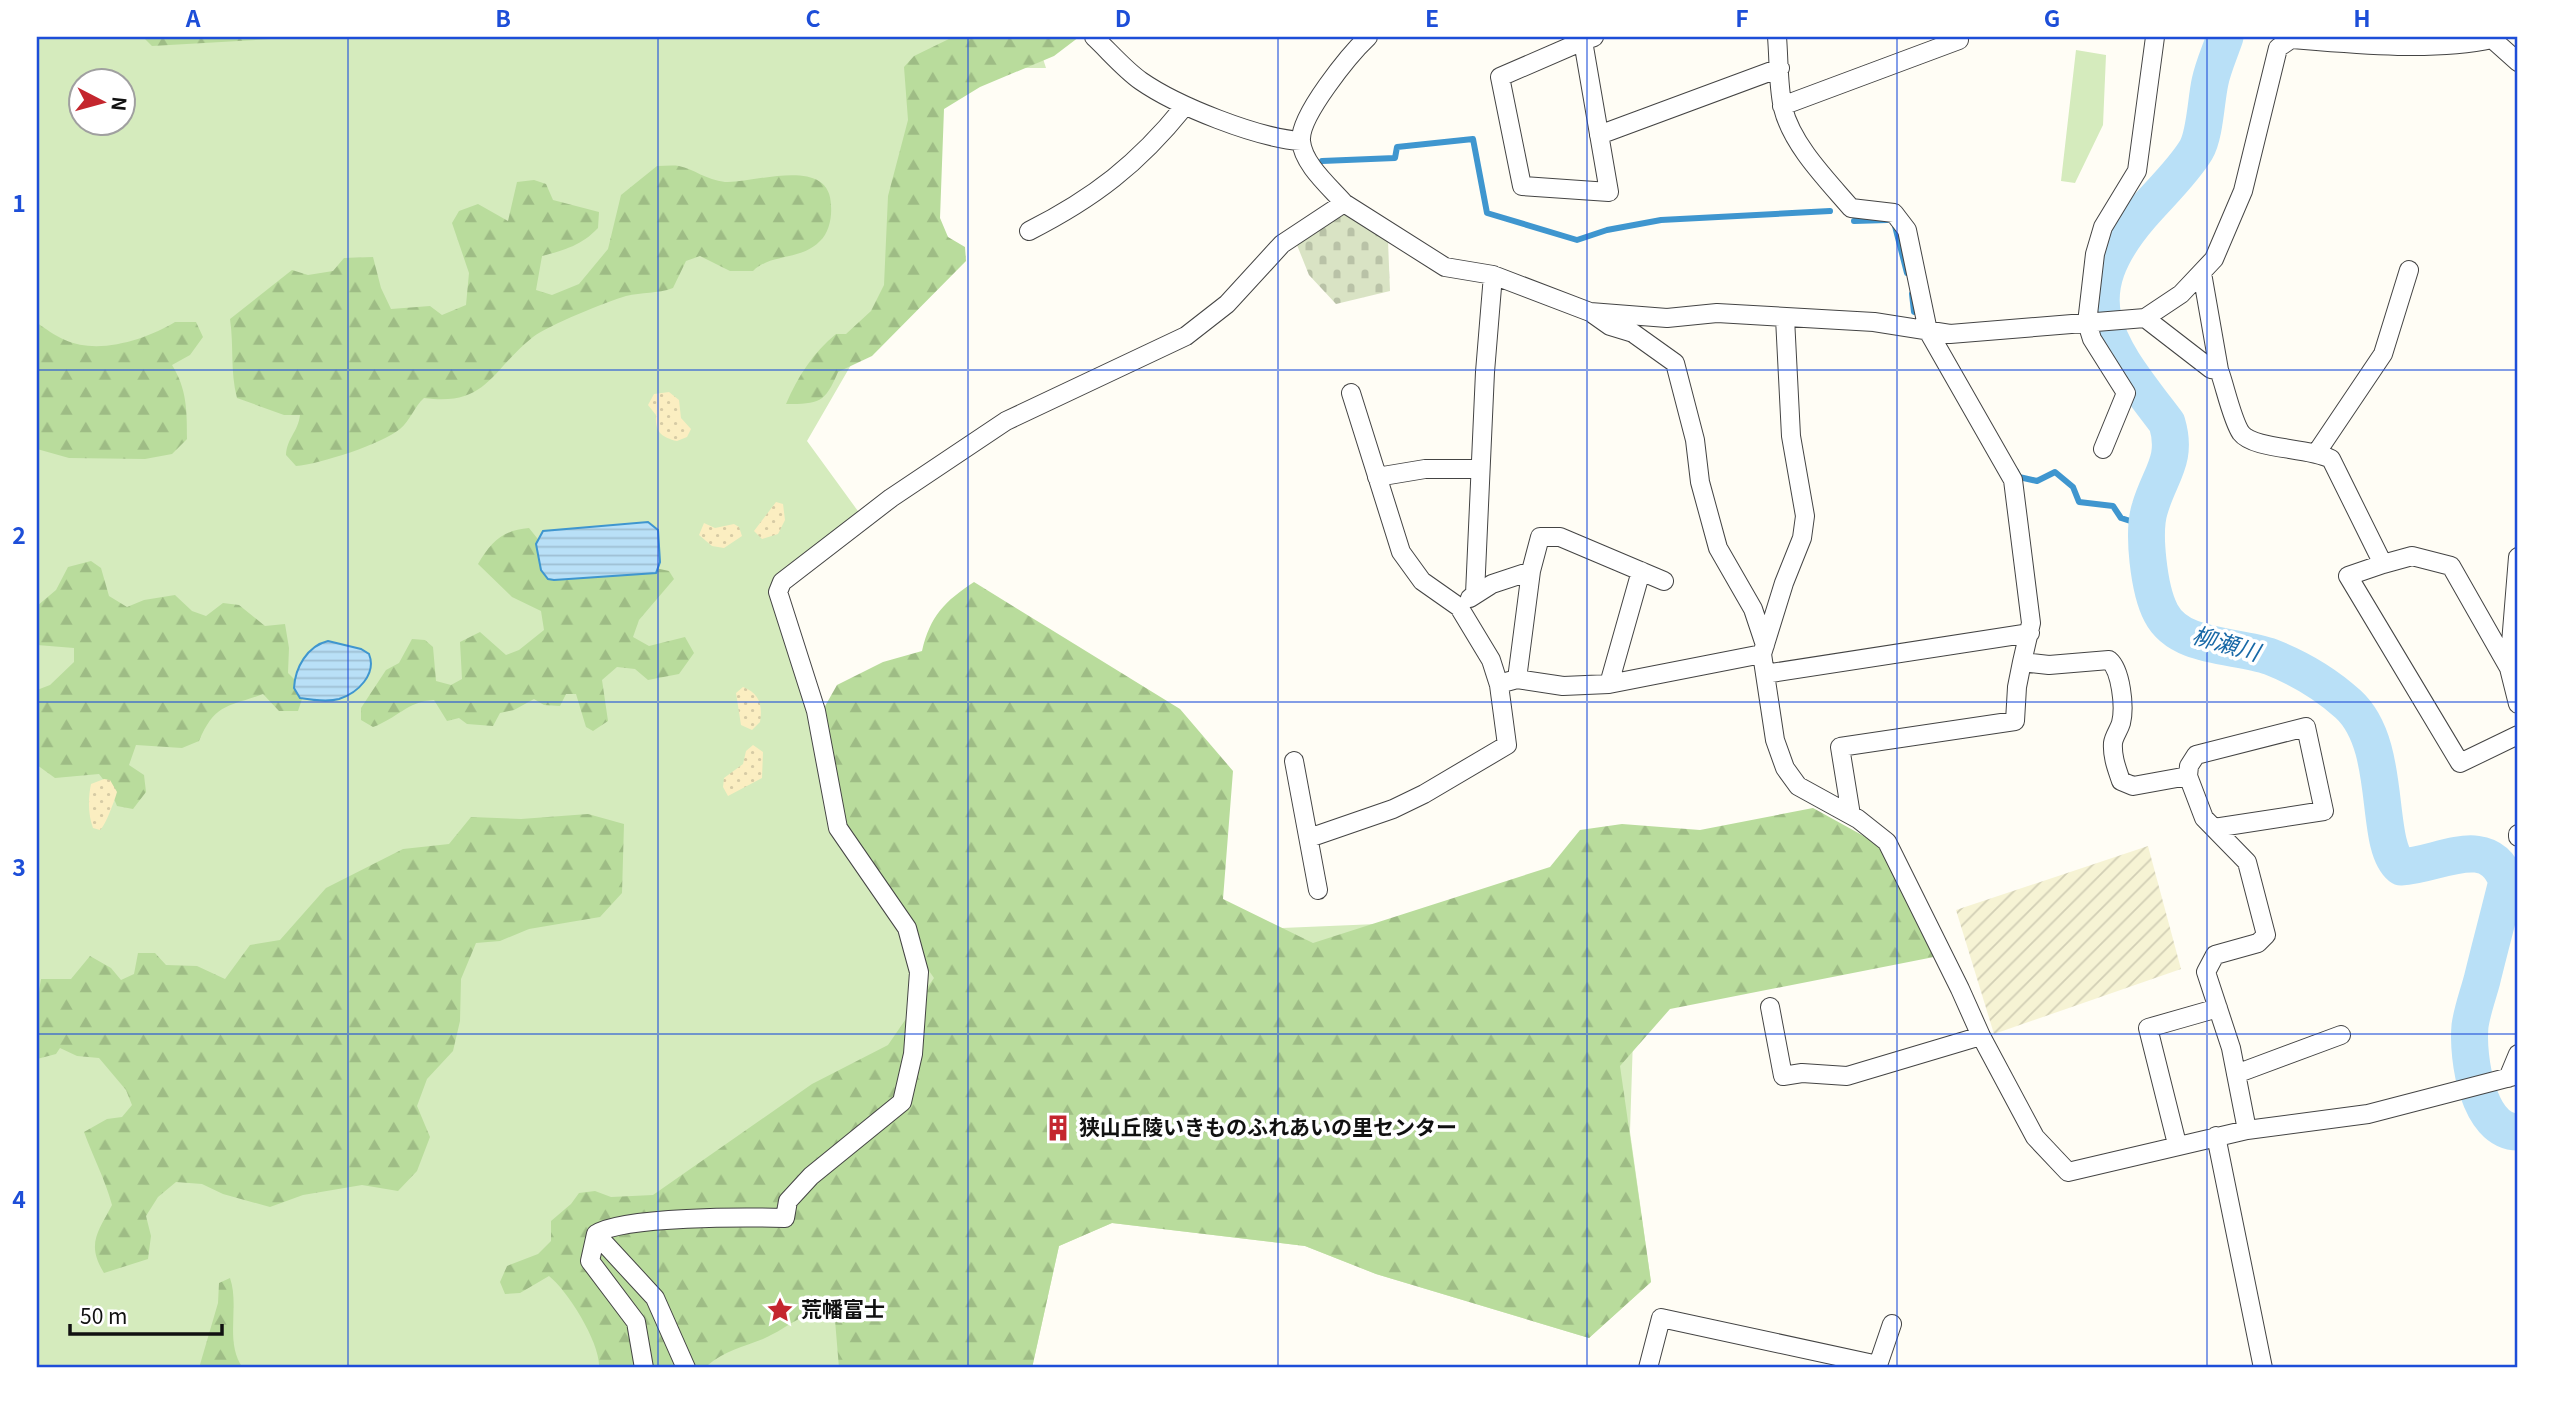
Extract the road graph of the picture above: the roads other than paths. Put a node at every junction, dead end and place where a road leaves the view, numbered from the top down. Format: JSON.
{"nodes":[{"id":1,"x":1094,"y":37,"type":"edge"},
{"id":2,"x":1368,"y":37,"type":"edge"},
{"id":3,"x":1777,"y":37,"type":"edge"},
{"id":4,"x":1958,"y":37,"type":"edge"},
{"id":5,"x":2155,"y":37,"type":"edge"},
{"id":6,"x":1586,"y":38,"type":"edge"},
{"id":7,"x":2491,"y":38,"type":"edge"},
{"id":8,"x":2518,"y":62,"type":"edge"},
{"id":9,"x":1780,"y":68,"type":"junction"},
{"id":10,"x":1782,"y":106,"type":"junction"},
{"id":11,"x":1184,"y":107,"type":"junction"},
{"id":12,"x":1599,"y":135,"type":"junction"},
{"id":13,"x":1301,"y":141,"type":"junction"},
{"id":14,"x":1344,"y":203,"type":"junction"},
{"id":15,"x":1029,"y":231,"type":"dead end"},
{"id":16,"x":2409,"y":270,"type":"dead end"},
{"id":17,"x":2202,"y":274,"type":"junction"},
{"id":18,"x":1493,"y":275,"type":"junction"},
{"id":19,"x":1590,"y":312,"type":"junction"},
{"id":20,"x":1785,"y":318,"type":"junction"},
{"id":21,"x":2145,"y":318,"type":"junction"},
{"id":22,"x":2092,"y":323,"type":"junction"},
{"id":23,"x":1928,"y":331,"type":"junction"},
{"id":24,"x":2219,"y":370,"type":"junction"},
{"id":25,"x":1351,"y":393,"type":"dead end"},
{"id":26,"x":2104,"y":449,"type":"dead end"},
{"id":27,"x":2317,"y":452,"type":"junction"},
{"id":28,"x":1480,"y":469,"type":"junction"},
{"id":29,"x":1377,"y":477,"type":"junction"},
{"id":30,"x":2518,"y":557,"type":"edge"},
{"id":31,"x":2383,"y":564,"type":"junction"},
{"id":32,"x":1531,"y":571,"type":"junction"},
{"id":33,"x":1641,"y":571,"type":"junction"},
{"id":34,"x":1664,"y":581,"type":"dead end"},
{"id":35,"x":1475,"y":594,"type":"junction"},
{"id":36,"x":1459,"y":607,"type":"junction"},
{"id":37,"x":2030,"y":633,"type":"junction"},
{"id":38,"x":1763,"y":650,"type":"junction"},
{"id":39,"x":2022,"y":662,"type":"junction"},
{"id":40,"x":2509,"y":668,"type":"junction"},
{"id":41,"x":1765,"y":674,"type":"junction"},
{"id":42,"x":1517,"y":679,"type":"junction"},
{"id":43,"x":1609,"y":684,"type":"junction"},
{"id":44,"x":1499,"y":685,"type":"junction"},
{"id":45,"x":2518,"y":704,"type":"edge"},
{"id":46,"x":2518,"y":735,"type":"edge"},
{"id":47,"x":1294,"y":761,"type":"dead end"},
{"id":48,"x":2188,"y":776,"type":"junction"},
{"id":49,"x":1851,"y":815,"type":"junction"},
{"id":50,"x":2214,"y":828,"type":"junction"},
{"id":51,"x":1309,"y":838,"type":"junction"},
{"id":52,"x":1318,"y":890,"type":"dead end"},
{"id":53,"x":1770,"y":1007,"type":"dead end"},
{"id":54,"x":2218,"y":1008,"type":"junction"},
{"id":55,"x":2341,"y":1035,"type":"dead end"},
{"id":56,"x":1981,"y":1036,"type":"junction"},
{"id":57,"x":2518,"y":1054,"type":"edge"},
{"id":58,"x":2236,"y":1074,"type":"junction"},
{"id":59,"x":2513,"y":1077,"type":"edge"},
{"id":60,"x":2247,"y":1130,"type":"junction"},
{"id":61,"x":2216,"y":1136,"type":"junction"},
{"id":62,"x":2177,"y":1144,"type":"junction"},
{"id":63,"x":596,"y":1234,"type":"junction"},
{"id":64,"x":1892,"y":1324,"type":"dead end"},
{"id":65,"x":644,"y":1368,"type":"edge"},
{"id":66,"x":686,"y":1368,"type":"edge"},
{"id":67,"x":1648,"y":1368,"type":"edge"},
{"id":68,"x":2263,"y":1368,"type":"edge"}],
"edges":[{"from":1,"to":11,"type":"street"},
{"from":2,"to":13,"type":"street"},
{"from":3,"to":9,"type":"street"},
{"from":4,"to":10,"type":"street"},
{"from":5,"to":22,"type":"street"},
{"from":6,"to":12,"type":"street"},
{"from":6,"to":12,"type":"street"},
{"from":7,"to":8,"type":"street"},
{"from":7,"to":17,"type":"street"},
{"from":9,"to":10,"type":"street"},
{"from":9,"to":12,"type":"street"},
{"from":10,"to":23,"type":"street"},
{"from":11,"to":13,"type":"street"},
{"from":11,"to":15,"type":"street"},
{"from":13,"to":14,"type":"street"},
{"from":14,"to":18,"type":"street"},
{"from":14,"to":63,"type":"street"},
{"from":16,"to":27,"type":"street"},
{"from":17,"to":21,"type":"street"},
{"from":17,"to":24,"type":"street"},
{"from":18,"to":19,"type":"street"},
{"from":18,"to":28,"type":"street"},
{"from":19,"to":20,"type":"street"},
{"from":19,"to":38,"type":"street"},
{"from":20,"to":23,"type":"street"},
{"from":20,"to":38,"type":"street"},
{"from":21,"to":22,"type":"street"},
{"from":21,"to":24,"type":"street"},
{"from":22,"to":23,"type":"street"},
{"from":22,"to":26,"type":"street"},
{"from":23,"to":37,"type":"street"},
{"from":24,"to":27,"type":"street"},
{"from":25,"to":29,"type":"street"},
{"from":27,"to":31,"type":"street"},
{"from":28,"to":29,"type":"street"},
{"from":28,"to":35,"type":"street"},
{"from":29,"to":36,"type":"street"},
{"from":30,"to":40,"type":"street"},
{"from":31,"to":40,"type":"street"},
{"from":31,"to":46,"type":"street"},
{"from":32,"to":33,"type":"street"},
{"from":32,"to":35,"type":"street"},
{"from":32,"to":42,"type":"street"},
{"from":33,"to":34,"type":"street"},
{"from":33,"to":43,"type":"street"},
{"from":35,"to":36,"type":"street"},
{"from":36,"to":44,"type":"street"},
{"from":37,"to":39,"type":"street"},
{"from":37,"to":41,"type":"street"},
{"from":38,"to":41,"type":"street"},
{"from":38,"to":43,"type":"street"},
{"from":39,"to":48,"type":"street"},
{"from":39,"to":49,"type":"street"},
{"from":40,"to":45,"type":"street"},
{"from":41,"to":49,"type":"street"},
{"from":42,"to":43,"type":"street"},
{"from":42,"to":44,"type":"street"},
{"from":44,"to":51,"type":"street"},
{"from":47,"to":51,"type":"street"},
{"from":48,"to":50,"type":"street"},
{"from":48,"to":50,"type":"street"},
{"from":49,"to":56,"type":"street"},
{"from":50,"to":54,"type":"street"},
{"from":51,"to":52,"type":"street"},
{"from":53,"to":56,"type":"street"},
{"from":54,"to":58,"type":"street"},
{"from":54,"to":62,"type":"street"},
{"from":55,"to":58,"type":"street"},
{"from":56,"to":62,"type":"street"},
{"from":57,"to":59,"type":"street"},
{"from":58,"to":60,"type":"street"},
{"from":59,"to":60,"type":"street"},
{"from":60,"to":61,"type":"street"},
{"from":61,"to":62,"type":"street"},
{"from":61,"to":68,"type":"street"},
{"from":63,"to":65,"type":"street"},
{"from":63,"to":66,"type":"street"},
{"from":64,"to":67,"type":"street"}]}
